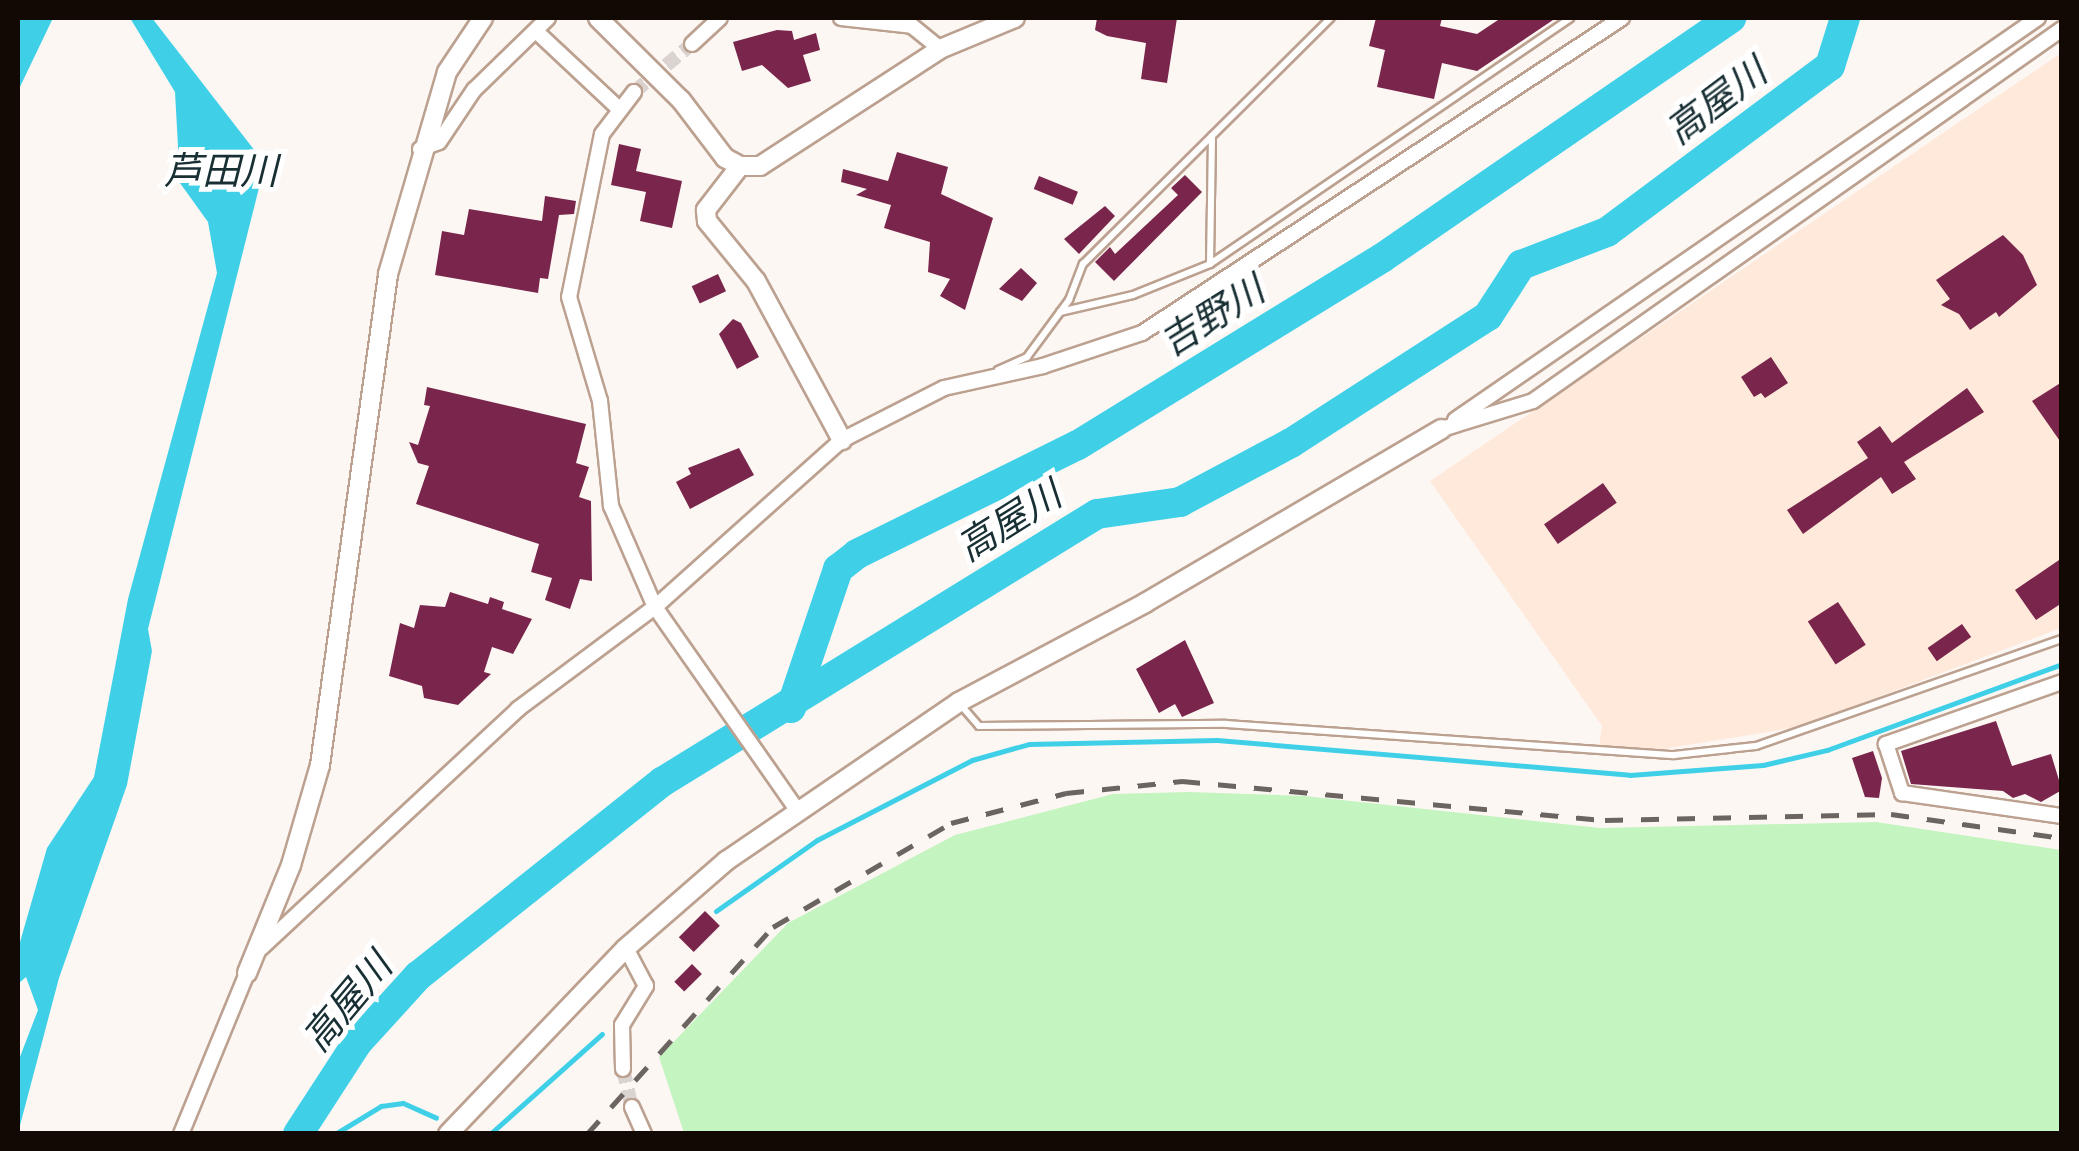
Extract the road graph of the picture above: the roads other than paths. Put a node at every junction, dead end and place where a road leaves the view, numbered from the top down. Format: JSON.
{"nodes":[{"id":1,"x":483,"y":18,"type":"edge"},
{"id":2,"x":548,"y":18,"type":"edge"},
{"id":3,"x":598,"y":18,"type":"edge"},
{"id":4,"x":720,"y":18,"type":"edge"},
{"id":5,"x":841,"y":18,"type":"edge"},
{"id":6,"x":1015,"y":18,"type":"edge"},
{"id":7,"x":1330,"y":18,"type":"edge"},
{"id":8,"x":1570,"y":18,"type":"edge"},
{"id":9,"x":1622,"y":18,"type":"edge"},
{"id":10,"x":2038,"y":18,"type":"edge"},
{"id":11,"x":2062,"y":29,"type":"edge"},
{"id":12,"x":538,"y":33,"type":"junction"},
{"id":13,"x":692,"y":44,"type":"tunnel mouth"},
{"id":14,"x":940,"y":49,"type":"junction"},
{"id":15,"x":634,"y":92,"type":"tunnel mouth"},
{"id":16,"x":617,"y":107,"type":"junction"},
{"id":17,"x":1212,"y":136,"type":"junction"},
{"id":18,"x":420,"y":149,"type":"junction"},
{"id":19,"x":740,"y":166,"type":"junction"},
{"id":20,"x":1210,"y":264,"type":"junction"},
{"id":21,"x":1060,"y":312,"type":"junction"},
{"id":22,"x":988,"y":375,"type":"junction"},
{"id":23,"x":1442,"y":428,"type":"junction"},
{"id":24,"x":842,"y":440,"type":"junction"},
{"id":25,"x":657,"y":610,"type":"junction"},
{"id":26,"x":2062,"y":639,"type":"edge"},
{"id":27,"x":2062,"y":682,"type":"edge"},
{"id":28,"x":959,"y":702,"type":"junction"},
{"id":29,"x":798,"y":811,"type":"junction"},
{"id":30,"x":2062,"y":816,"type":"edge"},
{"id":31,"x":261,"y":948,"type":"junction"},
{"id":32,"x":626,"y":948,"type":"junction"},
{"id":33,"x":247,"y":974,"type":"joint"},
{"id":34,"x":622,"y":1069,"type":"tunnel mouth"},
{"id":35,"x":632,"y":1107,"type":"tunnel mouth"},
{"id":36,"x":180,"y":1134,"type":"edge"},
{"id":37,"x":448,"y":1134,"type":"edge"},
{"id":38,"x":644,"y":1134,"type":"edge"}],
"edges":[{"from":1,"to":18,"type":"street"},
{"from":2,"to":12,"type":"street"},
{"from":3,"to":19,"type":"street"},
{"from":4,"to":13,"type":"street"},
{"from":5,"to":14,"type":"street"},
{"from":6,"to":14,"type":"street"},
{"from":7,"to":17,"type":"lane"},
{"from":8,"to":20,"type":"lane"},
{"from":9,"to":22,"type":"street"},
{"from":10,"to":23,"type":"street"},
{"from":11,"to":23,"type":"street"},
{"from":12,"to":16,"type":"street"},
{"from":12,"to":18,"type":"street"},
{"from":14,"to":19,"type":"street"},
{"from":15,"to":16,"type":"street"},
{"from":16,"to":25,"type":"street"},
{"from":17,"to":20,"type":"lane"},
{"from":17,"to":21,"type":"lane"},
{"from":18,"to":31,"type":"street"},
{"from":19,"to":24,"type":"street"},
{"from":20,"to":21,"type":"lane"},
{"from":21,"to":22,"type":"lane"},
{"from":22,"to":24,"type":"street"},
{"from":23,"to":28,"type":"street"},
{"from":24,"to":25,"type":"street"},
{"from":25,"to":29,"type":"street"},
{"from":25,"to":31,"type":"street"},
{"from":26,"to":28,"type":"lane"},
{"from":27,"to":30,"type":"street"},
{"from":28,"to":29,"type":"street"},
{"from":29,"to":32,"type":"street"},
{"from":31,"to":33,"type":"street"},
{"from":32,"to":34,"type":"street"},
{"from":32,"to":37,"type":"street"},
{"from":33,"to":36,"type":"street"},
{"from":35,"to":38,"type":"street"}]}
